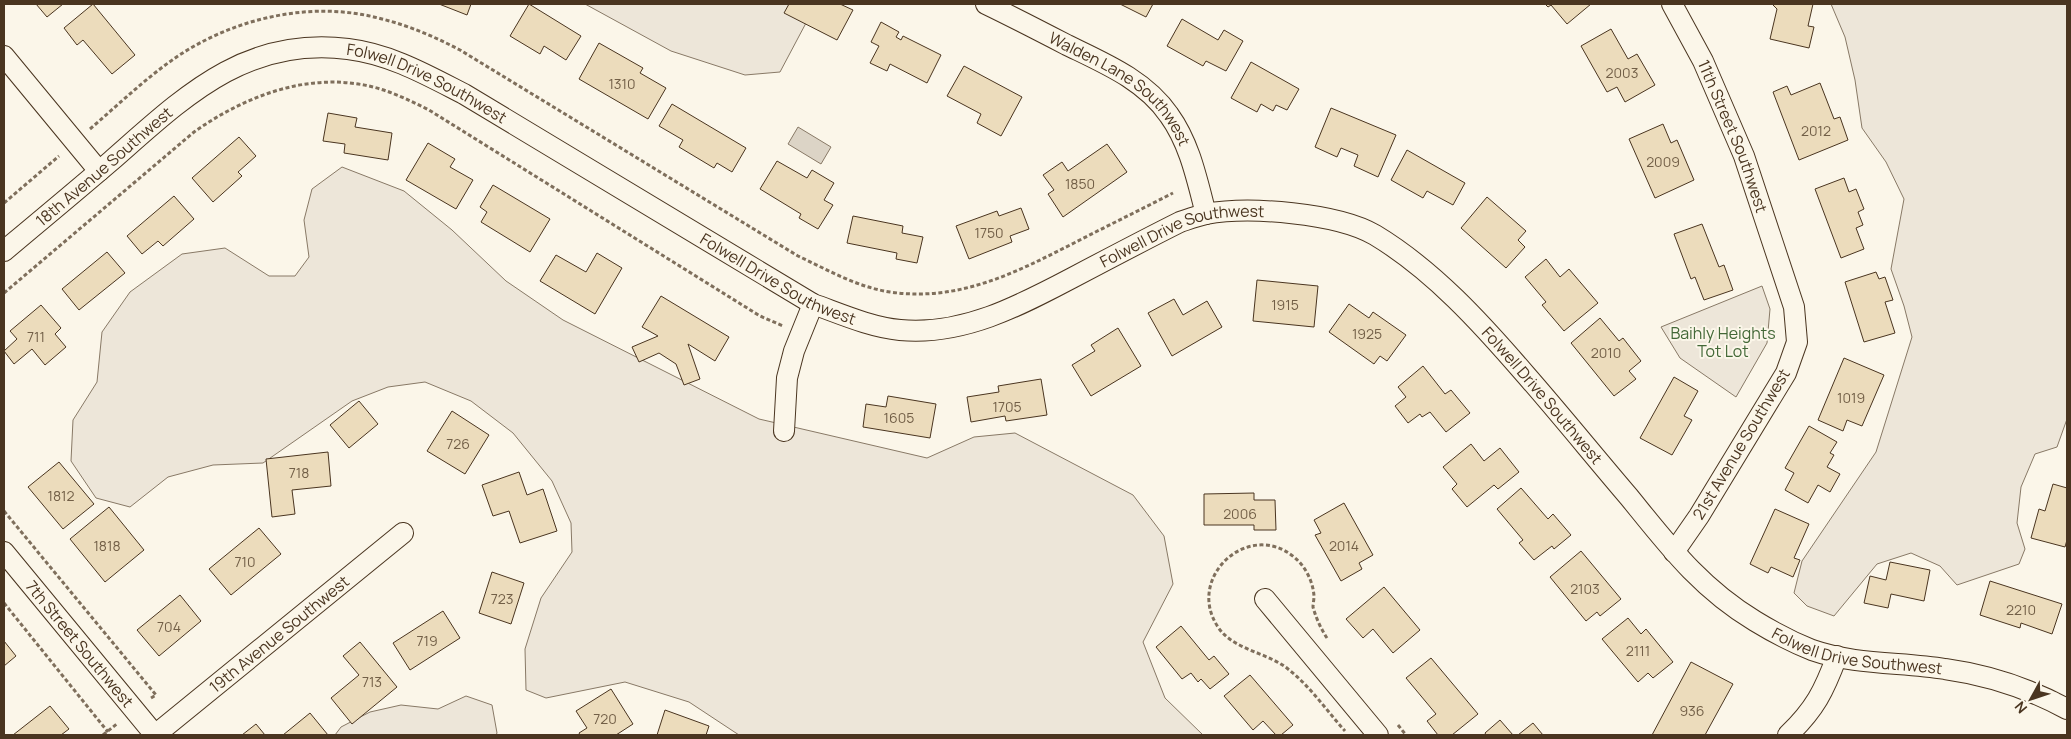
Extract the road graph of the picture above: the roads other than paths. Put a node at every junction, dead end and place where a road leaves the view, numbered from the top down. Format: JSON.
{"nodes":[{"id":1,"x":986,"y":4,"type":"edge"},
{"id":2,"x":1672,"y":4,"type":"edge"},
{"id":3,"x":4,"y":56,"type":"edge"},
{"id":4,"x":206,"y":82,"type":"joint"},
{"id":5,"x":99,"y":171,"type":"junction"},
{"id":6,"x":1206,"y":214,"type":"junction"},
{"id":7,"x":4,"y":251,"type":"edge"},
{"id":8,"x":1784,"y":274,"type":"joint"},
{"id":9,"x":812,"y":304,"type":"junction"},
{"id":10,"x":784,"y":431,"type":"dead end"},
{"id":11,"x":403,"y":533,"type":"dead end"},
{"id":12,"x":4,"y":552,"type":"edge"},
{"id":13,"x":1674,"y":552,"type":"junction"},
{"id":14,"x":1265,"y":599,"type":"dead end"},
{"id":15,"x":1837,"y":656,"type":"junction"},
{"id":16,"x":2067,"y":710,"type":"edge"},
{"id":17,"x":155,"y":735,"type":"edge"},
{"id":18,"x":1378,"y":735,"type":"edge"},
{"id":19,"x":1788,"y":735,"type":"edge"}],
"edges":[{"from":1,"to":6,"type":"street","name":"Walden Lane Southwest"},
{"from":2,"to":8,"type":"street","name":"11th Street Southwest"},
{"from":3,"to":5,"type":"street"},
{"from":4,"to":5,"type":"street","name":"18th Avenue Southwest"},
{"from":4,"to":9,"type":"street","name":"Folwell Drive Southwest"},
{"from":5,"to":7,"type":"street","name":"18th Avenue Southwest"},
{"from":6,"to":9,"type":"street","name":"Folwell Drive Southwest"},
{"from":6,"to":13,"type":"street","name":"Folwell Drive Southwest"},
{"from":8,"to":13,"type":"street","name":"21st Avenue Southwest"},
{"from":9,"to":10,"type":"street"},
{"from":11,"to":17,"type":"street","name":"19th Avenue Southwest"},
{"from":12,"to":17,"type":"street","name":"7th Street Southwest"},
{"from":13,"to":15,"type":"street","name":"Folwell Drive Southwest"},
{"from":14,"to":18,"type":"street"},
{"from":15,"to":16,"type":"street","name":"Folwell Drive Southwest"},
{"from":15,"to":19,"type":"street"}]}
